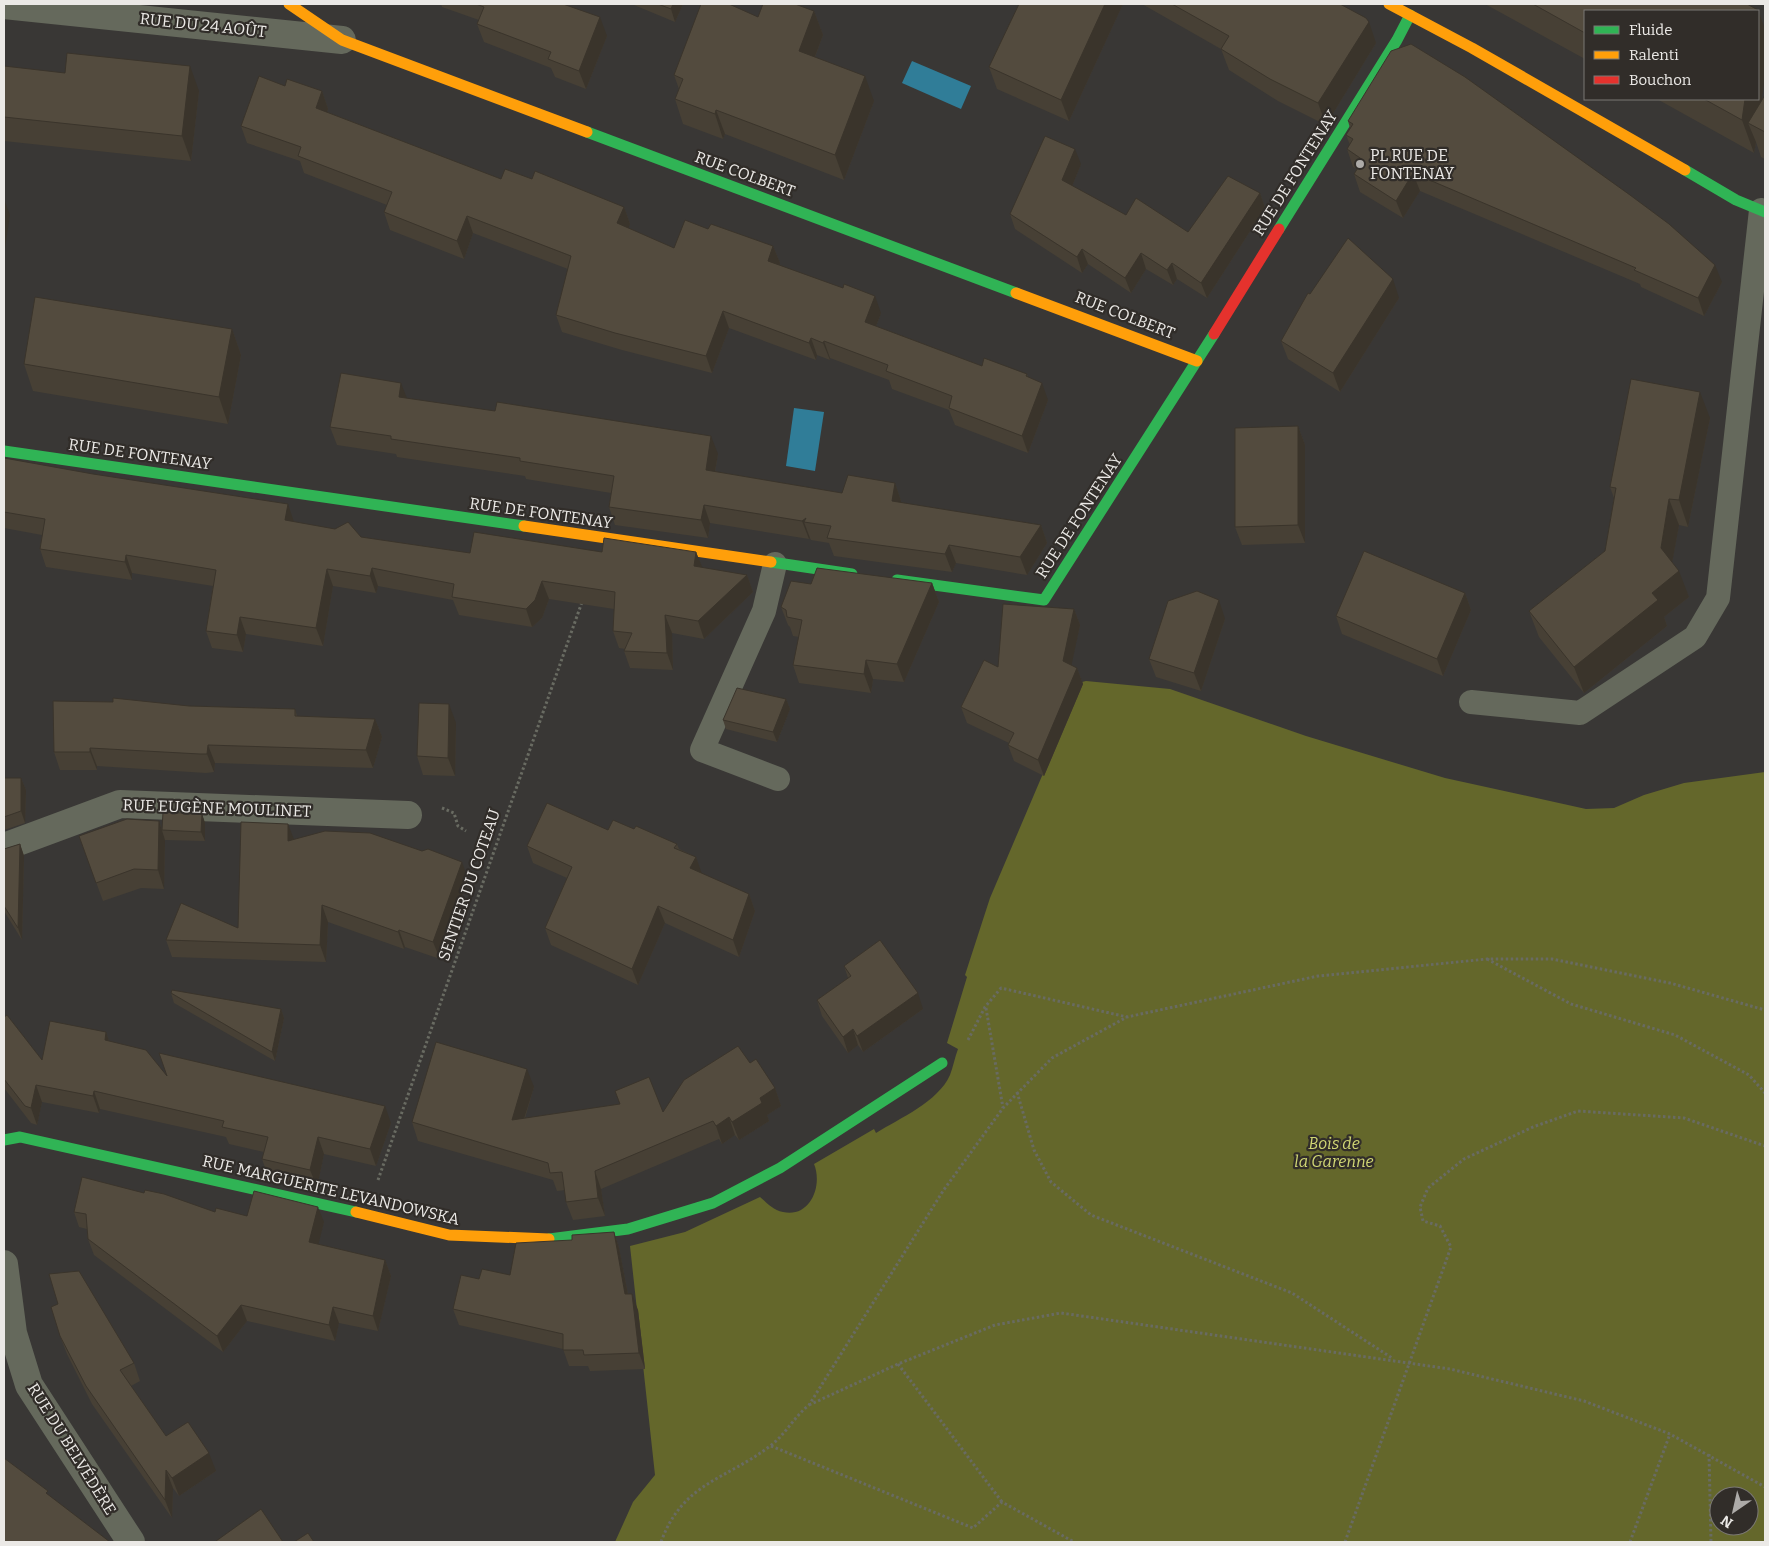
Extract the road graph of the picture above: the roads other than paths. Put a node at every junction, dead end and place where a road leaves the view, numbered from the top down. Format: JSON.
{"nodes":[{"id":1,"x":4,"y":4,"type":"edge"},
{"id":2,"x":289,"y":4,"type":"edge"},
{"id":3,"x":1389,"y":4,"type":"edge"},
{"id":4,"x":1410,"y":15,"type":"junction"},
{"id":5,"x":342,"y":40,"type":"junction"},
{"id":6,"x":1763,"y":211,"type":"edge"},
{"id":7,"x":1197,"y":361,"type":"junction"},
{"id":8,"x":4,"y":451,"type":"edge"},
{"id":9,"x":775,"y":564,"type":"junction"},
{"id":10,"x":862,"y":576,"type":"edge"},
{"id":11,"x":881,"y":578,"type":"edge"},
{"id":12,"x":1471,"y":702,"type":"dead end"},
{"id":13,"x":778,"y":779,"type":"dead end"},
{"id":14,"x":408,"y":815,"type":"dead end"},
{"id":15,"x":4,"y":847,"type":"edge"},
{"id":16,"x":942,"y":1063,"type":"dead end"},
{"id":17,"x":4,"y":1140,"type":"edge"},
{"id":18,"x":4,"y":1264,"type":"edge"},
{"id":19,"x":131,"y":1542,"type":"edge"}],
"edges":[{"from":1,"to":5,"type":"street","name":"RUE DU 24 AOÛT"},
{"from":2,"to":5,"type":"street","name":"RUE COLBERT"},
{"from":3,"to":4,"type":"street"},
{"from":4,"to":6,"type":"street"},
{"from":4,"to":7,"type":"street","name":"RUE DE FONTENAY"},
{"from":5,"to":7,"type":"street","name":"RUE COLBERT"},
{"from":6,"to":12,"type":"lane"},
{"from":7,"to":11,"type":"street","name":"RUE DE FONTENAY"},
{"from":8,"to":9,"type":"street","name":"RUE DE FONTENAY"},
{"from":9,"to":10,"type":"street","name":"RUE DE FONTENAY"},
{"from":9,"to":13,"type":"lane"},
{"from":14,"to":15,"type":"street","name":"RUE EUGÈNE MOULINET"},
{"from":16,"to":17,"type":"street","name":"RUE MARGUERITE LEVANDOWSKA"},
{"from":18,"to":19,"type":"street","name":"RUE DU BELVÉDÈRE"}]}
